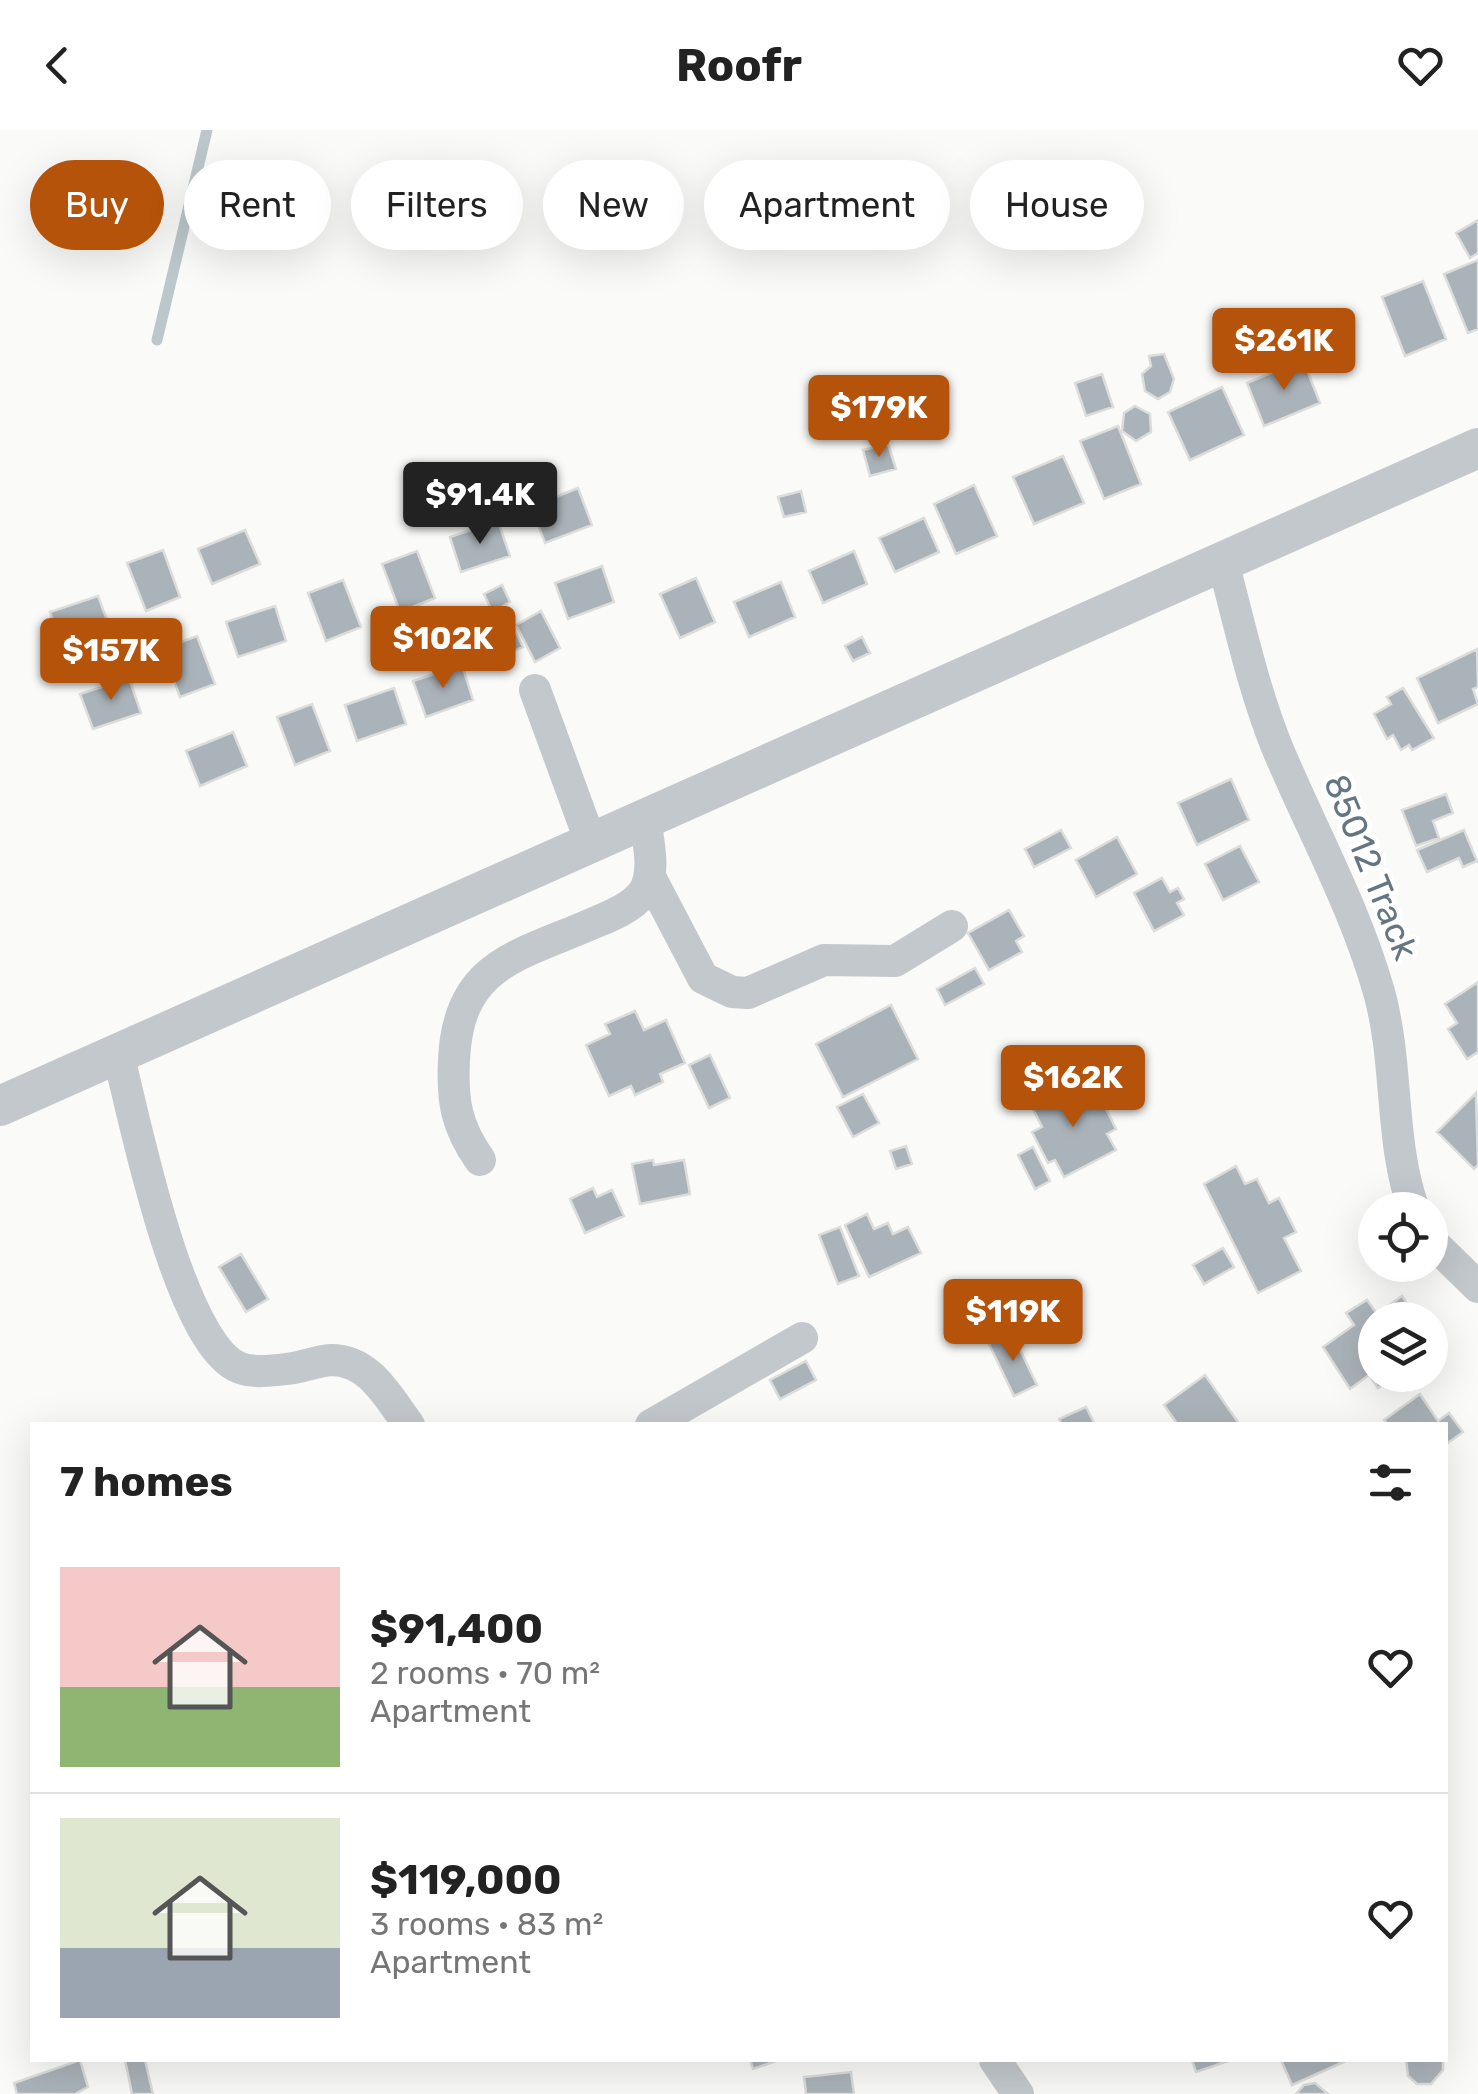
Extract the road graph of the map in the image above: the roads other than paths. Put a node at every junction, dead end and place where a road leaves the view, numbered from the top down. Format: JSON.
{"nodes":[{"id":1,"x":1478,"y":448,"type":"edge"},
{"id":2,"x":1223,"y":562,"type":"junction"},
{"id":3,"x":535,"y":690,"type":"dead end"},
{"id":4,"x":644,"y":819,"type":"junction"},
{"id":5,"x":591,"y":842,"type":"junction"},
{"id":6,"x":650,"y":877,"type":"junction"},
{"id":7,"x":952,"y":926,"type":"dead end"},
{"id":8,"x":118,"y":1053,"type":"junction"},
{"id":9,"x":0,"y":1106,"type":"edge"},
{"id":10,"x":480,"y":1160,"type":"dead end"},
{"id":11,"x":1407,"y":1192,"type":"edge"},
{"id":12,"x":1448,"y":1258,"type":"edge"},
{"id":13,"x":1475,"y":1286,"type":"edge"},
{"id":14,"x":802,"y":1338,"type":"dead end"},
{"id":15,"x":407,"y":1422,"type":"edge"},
{"id":16,"x":655,"y":1422,"type":"edge"},
{"id":17,"x":996,"y":2062,"type":"edge"},
{"id":18,"x":1018,"y":2094,"type":"edge"}],
"edges":[{"from":1,"to":2,"type":"street"},
{"from":2,"to":4,"type":"street"},
{"from":2,"to":11,"type":"street","name":"85012 Track"},
{"from":3,"to":5,"type":"street"},
{"from":4,"to":5,"type":"street"},
{"from":4,"to":6,"type":"street"},
{"from":5,"to":8,"type":"street"},
{"from":6,"to":7,"type":"street"},
{"from":6,"to":10,"type":"street"},
{"from":8,"to":9,"type":"street"},
{"from":8,"to":15,"type":"street"},
{"from":12,"to":13,"type":"street"},
{"from":14,"to":16,"type":"street"},
{"from":17,"to":18,"type":"street"}]}
